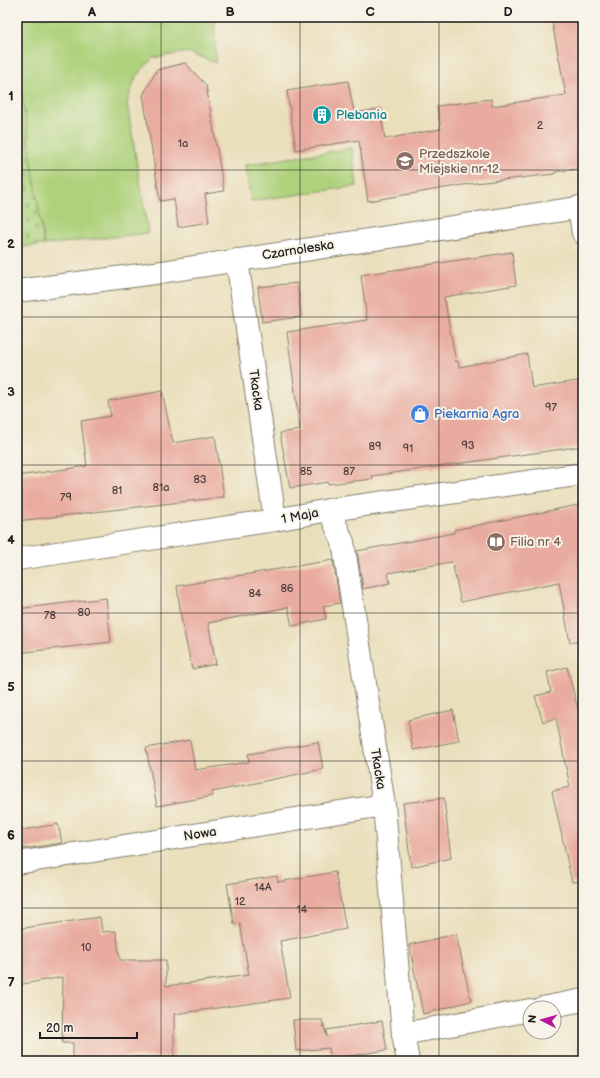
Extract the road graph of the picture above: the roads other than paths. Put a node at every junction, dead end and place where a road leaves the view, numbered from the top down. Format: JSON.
{"nodes":[{"id":1,"x":581,"y":207,"type":"edge"},
{"id":2,"x":583,"y":233,"type":"edge"},
{"id":3,"x":237,"y":260,"type":"junction"},
{"id":4,"x":17,"y":291,"type":"edge"},
{"id":5,"x":583,"y":474,"type":"edge"},
{"id":6,"x":329,"y":510,"type":"junction"},
{"id":7,"x":275,"y":520,"type":"junction"},
{"id":8,"x":17,"y":559,"type":"edge"},
{"id":9,"x":384,"y":805,"type":"junction"},
{"id":10,"x":17,"y":863,"type":"edge"},
{"id":11,"x":583,"y":1000,"type":"edge"},
{"id":12,"x":562,"y":1004,"type":"edge"},
{"id":13,"x":522,"y":1012,"type":"edge"},
{"id":14,"x":403,"y":1034,"type":"junction"},
{"id":15,"x":408,"y":1061,"type":"edge"}],
"edges":[{"from":1,"to":2,"type":"street","name":"Czarnoleska"},
{"from":1,"to":3,"type":"street","name":"Czarnoleska"},
{"from":3,"to":4,"type":"street","name":"Czarnoleska"},
{"from":3,"to":7,"type":"street","name":"Tkacka"},
{"from":5,"to":6,"type":"street","name":"1 Maja"},
{"from":6,"to":7,"type":"street","name":"1 Maja"},
{"from":6,"to":9,"type":"street","name":"Tkacka"},
{"from":7,"to":8,"type":"street","name":"1 Maja"},
{"from":9,"to":10,"type":"street","name":"Nowa"},
{"from":9,"to":14,"type":"street","name":"Tkacka"},
{"from":11,"to":12,"type":"street"},
{"from":13,"to":14,"type":"street"},
{"from":14,"to":15,"type":"street","name":"Tkacka"}]}
